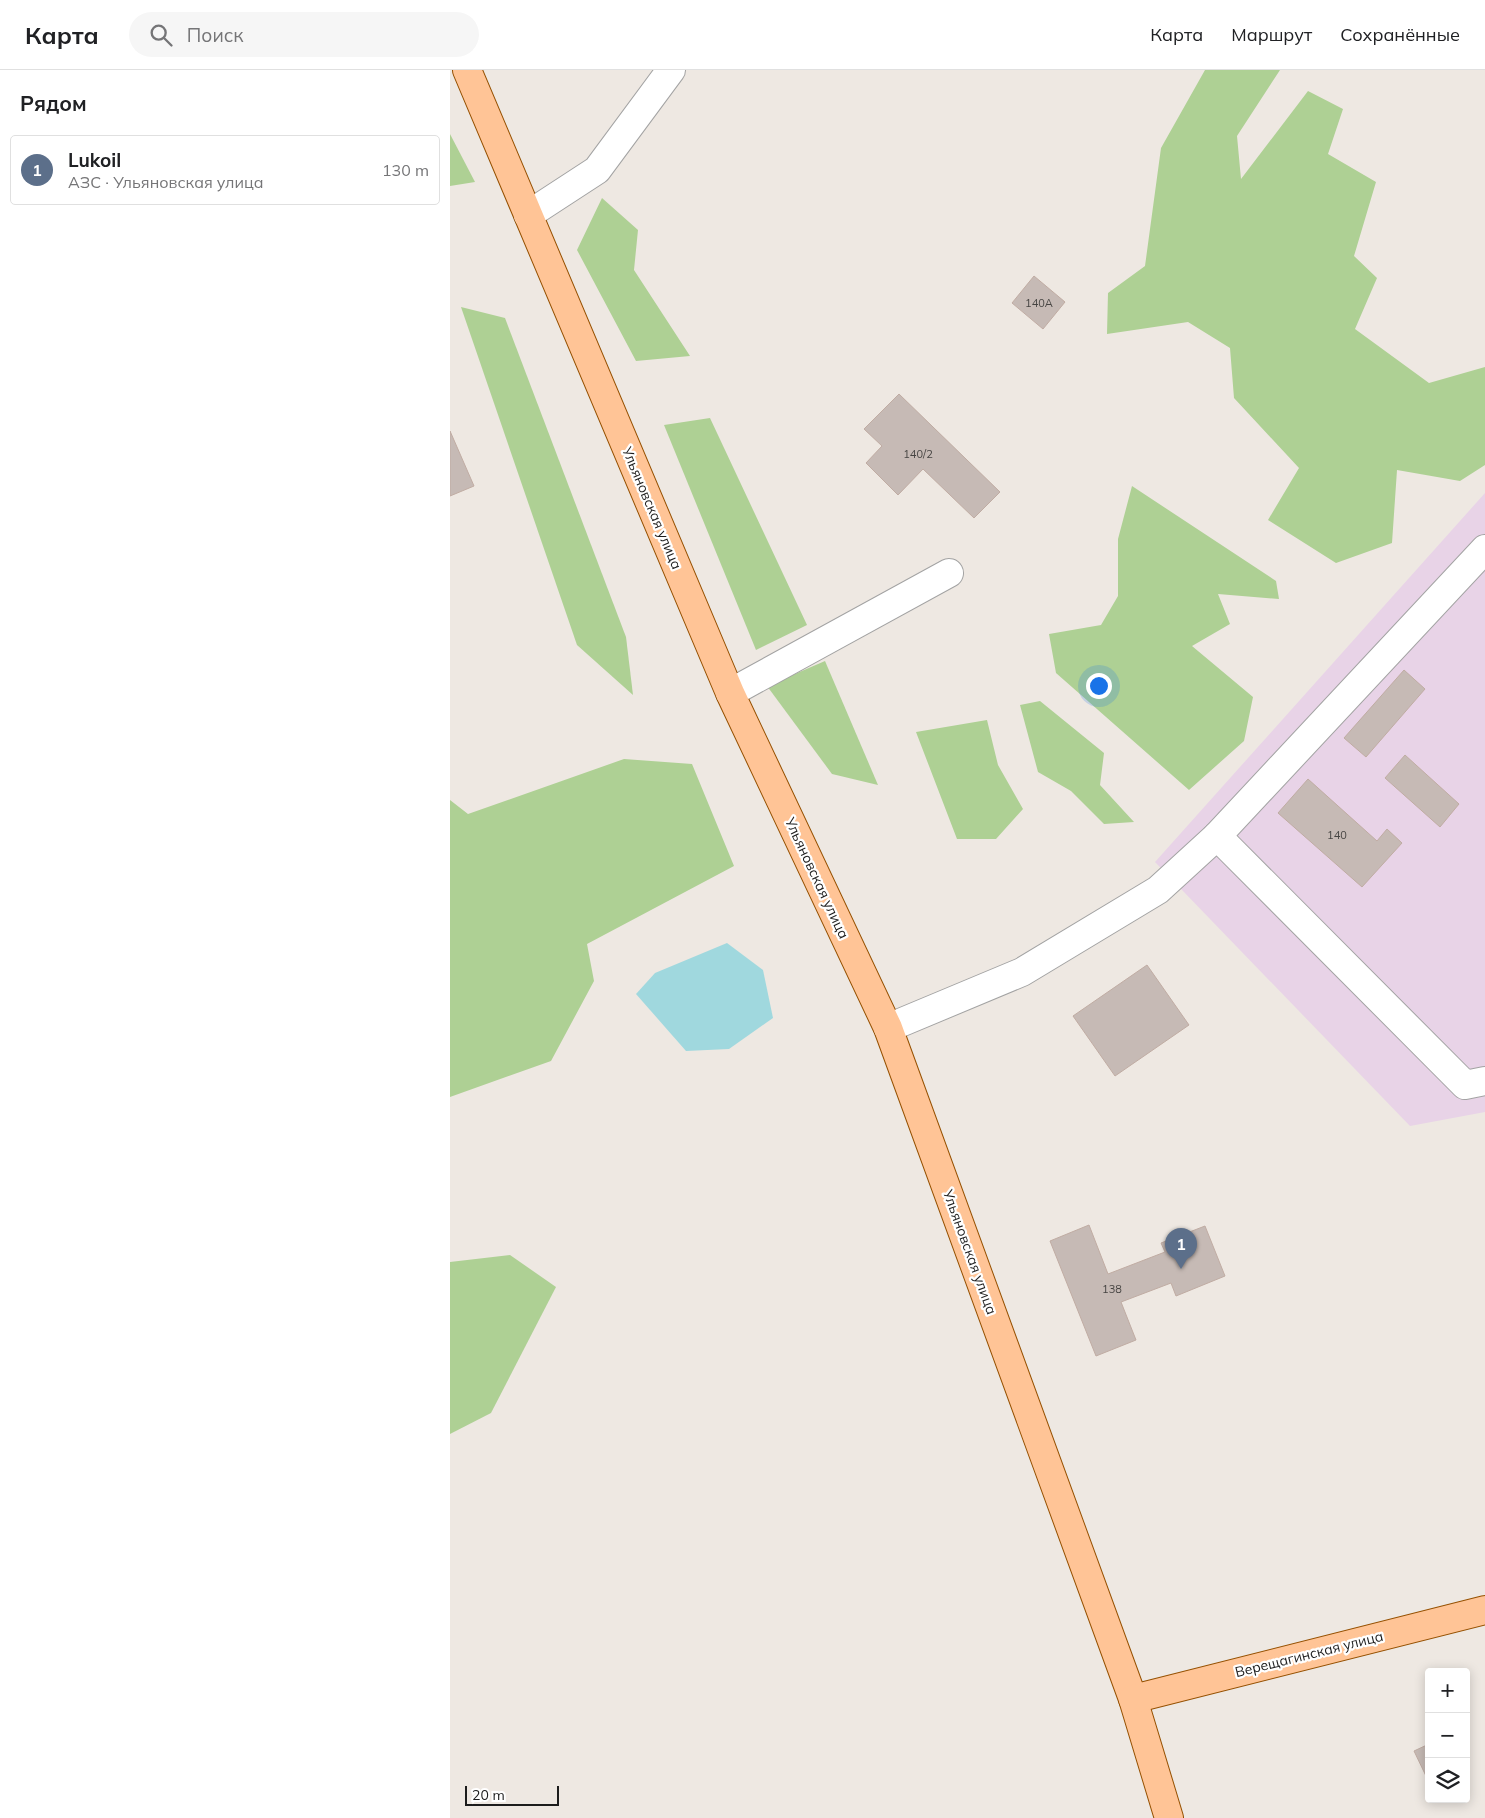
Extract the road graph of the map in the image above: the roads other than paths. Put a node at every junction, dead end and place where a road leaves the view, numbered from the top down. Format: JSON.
{"nodes":[{"id":1,"x":467,"y":70,"type":"edge"},
{"id":2,"x":671,"y":70,"type":"edge"},
{"id":3,"x":528,"y":215,"type":"junction"},
{"id":4,"x":1485,"y":549,"type":"edge"},
{"id":5,"x":949,"y":573,"type":"dead end"},
{"id":6,"x":730,"y":693,"type":"junction"},
{"id":7,"x":1217,"y":836,"type":"junction"},
{"id":8,"x":888,"y":1028,"type":"junction"},
{"id":9,"x":1485,"y":1081,"type":"edge"},
{"id":10,"x":1485,"y":1610,"type":"edge"},
{"id":11,"x":1133,"y":1699,"type":"junction"},
{"id":12,"x":1169,"y":1818,"type":"edge"}],
"edges":[{"from":1,"to":3,"type":"main road","name":"Ульяновская улица"},
{"from":2,"to":3,"type":"street"},
{"from":3,"to":6,"type":"main road","name":"Ульяновская улица"},
{"from":4,"to":7,"type":"street"},
{"from":5,"to":6,"type":"street"},
{"from":6,"to":8,"type":"main road","name":"Ульяновская улица"},
{"from":7,"to":8,"type":"street"},
{"from":7,"to":9,"type":"street"},
{"from":8,"to":11,"type":"main road","name":"Ульяновская улица"},
{"from":10,"to":11,"type":"main road","name":"Верещагинская улица"},
{"from":11,"to":12,"type":"main road","name":"Ульяновская улица"}]}
